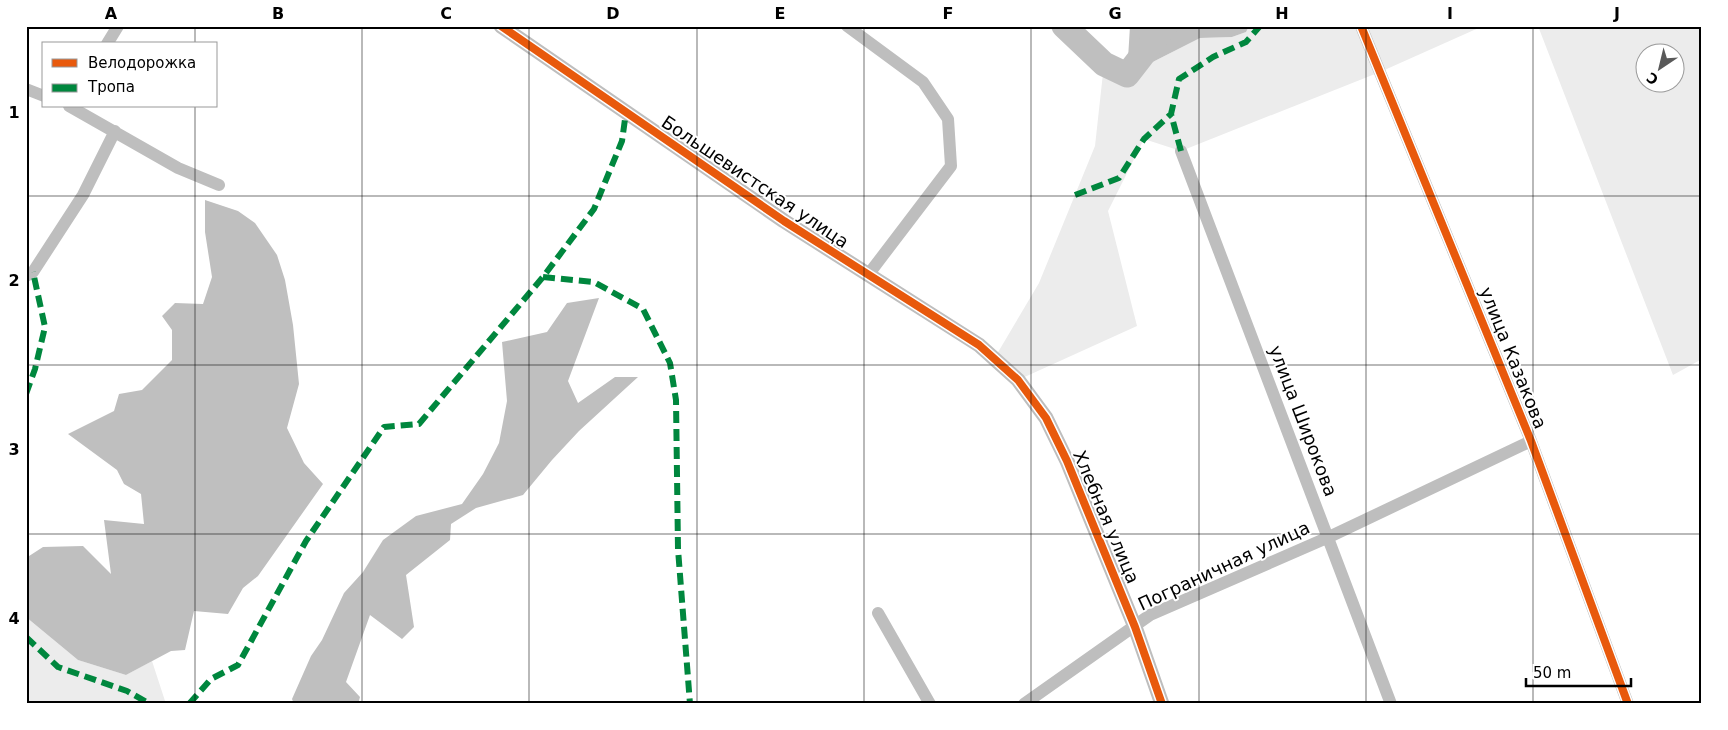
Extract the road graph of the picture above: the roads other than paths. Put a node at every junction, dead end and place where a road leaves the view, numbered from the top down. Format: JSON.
{"nodes":[{"id":1,"x":118,"y":26,"type":"edge"},
{"id":2,"x":501,"y":26,"type":"edge"},
{"id":3,"x":847,"y":26,"type":"edge"},
{"id":4,"x":1361,"y":26,"type":"edge"},
{"id":5,"x":108,"y":42,"type":"edge"},
{"id":6,"x":26,"y":89,"type":"edge"},
{"id":7,"x":42,"y":95,"type":"edge"},
{"id":8,"x":78,"y":108,"type":"edge"},
{"id":9,"x":115,"y":131,"type":"junction"},
{"id":10,"x":1181,"y":151,"type":"dead end"},
{"id":11,"x":219,"y":185,"type":"dead end"},
{"id":12,"x":868,"y":275,"type":"junction"},
{"id":13,"x":26,"y":276,"type":"edge"},
{"id":14,"x":994,"y":359,"type":"joint"},
{"id":15,"x":1531,"y":441,"type":"junction"},
{"id":16,"x":1329,"y":537,"type":"junction"},
{"id":17,"x":878,"y":613,"type":"dead end"},
{"id":18,"x":1135,"y":627,"type":"junction"},
{"id":19,"x":930,"y":704,"type":"edge"},
{"id":20,"x":1024,"y":704,"type":"edge"},
{"id":21,"x":1162,"y":704,"type":"edge"},
{"id":22,"x":1391,"y":704,"type":"edge"},
{"id":23,"x":1628,"y":704,"type":"edge"}],
"edges":[{"from":1,"to":5,"type":"street"},
{"from":2,"to":12,"type":"street","name":"Большевистская улица"},
{"from":3,"to":12,"type":"street"},
{"from":4,"to":15,"type":"street","name":"улица Казакова"},
{"from":6,"to":7,"type":"street"},
{"from":8,"to":9,"type":"street"},
{"from":9,"to":11,"type":"street"},
{"from":9,"to":13,"type":"street"},
{"from":10,"to":16,"type":"street","name":"улица Широкова"},
{"from":12,"to":14,"type":"street","name":"Большевистская улица"},
{"from":14,"to":18,"type":"street","name":"Хлебная улица"},
{"from":15,"to":16,"type":"street","name":"Пограничная улица"},
{"from":15,"to":23,"type":"street","name":"улица Казакова"},
{"from":16,"to":18,"type":"street","name":"Пограничная улица"},
{"from":16,"to":22,"type":"street","name":"улица Широкова"},
{"from":17,"to":19,"type":"street"},
{"from":18,"to":20,"type":"street","name":"Пограничная улица"},
{"from":18,"to":21,"type":"street","name":"Хлебная улица"}]}
